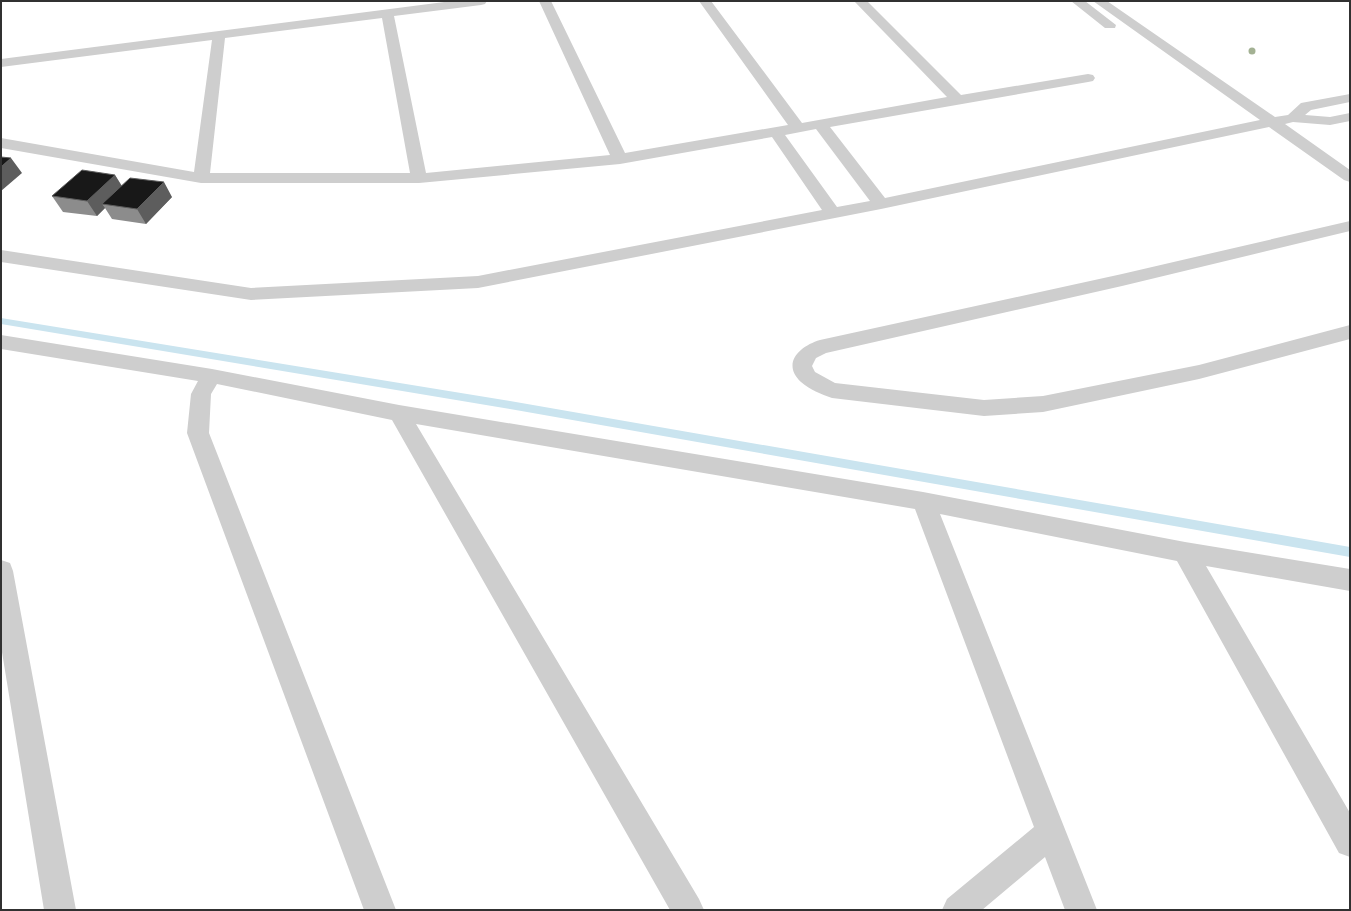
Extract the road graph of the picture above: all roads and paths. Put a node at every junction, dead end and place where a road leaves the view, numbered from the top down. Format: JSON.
{"nodes":[{"id":1,"x":481,"y":1,"type":"edge"},
{"id":2,"x":545,"y":1,"type":"edge"},
{"id":3,"x":705,"y":1,"type":"edge"},
{"id":4,"x":860,"y":1,"type":"edge"},
{"id":5,"x":1077,"y":1,"type":"edge"},
{"id":6,"x":1099,"y":1,"type":"edge"},
{"id":7,"x":387,"y":13,"type":"junction"},
{"id":8,"x":1122,"y":33,"type":"dead end"},
{"id":9,"x":219,"y":35,"type":"junction"},
{"id":10,"x":1,"y":63,"type":"edge"},
{"id":11,"x":1088,"y":78,"type":"dead end"},
{"id":12,"x":1350,"y":98,"type":"edge"},
{"id":13,"x":958,"y":100,"type":"junction"},
{"id":14,"x":1350,"y":117,"type":"edge"},
{"id":15,"x":1293,"y":118,"type":"junction"},
{"id":16,"x":1271,"y":122,"type":"junction"},
{"id":17,"x":820,"y":124,"type":"junction"},
{"id":18,"x":798,"y":128,"type":"junction"},
{"id":19,"x":776,"y":132,"type":"junction"},
{"id":20,"x":1,"y":143,"type":"edge"},
{"id":21,"x":620,"y":159,"type":"junction"},
{"id":22,"x":201,"y":178,"type":"junction"},
{"id":23,"x":419,"y":178,"type":"junction"},
{"id":24,"x":1350,"y":178,"type":"edge"},
{"id":25,"x":881,"y":204,"type":"junction"},
{"id":26,"x":832,"y":213,"type":"junction"},
{"id":27,"x":1350,"y":226,"type":"edge"},
{"id":28,"x":1,"y":256,"type":"edge"},
{"id":29,"x":1350,"y":332,"type":"edge"},
{"id":30,"x":1,"y":342,"type":"edge"},
{"id":31,"x":212,"y":376,"type":"junction"},
{"id":32,"x":399,"y":413,"type":"junction"},
{"id":33,"x":923,"y":501,"type":"junction"},
{"id":34,"x":1185,"y":552,"type":"junction"},
{"id":35,"x":1,"y":571,"type":"edge"},
{"id":36,"x":1350,"y":580,"type":"edge"},
{"id":37,"x":1050,"y":833,"type":"junction"},
{"id":38,"x":1350,"y":842,"type":"edge"},
{"id":39,"x":60,"y":910,"type":"edge"},
{"id":40,"x":380,"y":910,"type":"edge"},
{"id":41,"x":688,"y":910,"type":"edge"},
{"id":42,"x":958,"y":910,"type":"edge"},
{"id":43,"x":1081,"y":910,"type":"edge"}],
"edges":[{"from":1,"to":7,"type":"street"},
{"from":2,"to":21,"type":"street"},
{"from":3,"to":18,"type":"street"},
{"from":4,"to":13,"type":"street"},
{"from":5,"to":8,"type":"street"},
{"from":6,"to":16,"type":"street"},
{"from":7,"to":9,"type":"street"},
{"from":7,"to":23,"type":"street"},
{"from":9,"to":10,"type":"street"},
{"from":9,"to":22,"type":"street"},
{"from":11,"to":13,"type":"street"},
{"from":12,"to":15,"type":"street"},
{"from":13,"to":17,"type":"street"},
{"from":14,"to":15,"type":"street"},
{"from":15,"to":16,"type":"street"},
{"from":16,"to":24,"type":"street"},
{"from":16,"to":25,"type":"street"},
{"from":17,"to":18,"type":"street"},
{"from":17,"to":25,"type":"street"},
{"from":18,"to":19,"type":"street"},
{"from":19,"to":21,"type":"street"},
{"from":19,"to":26,"type":"street"},
{"from":20,"to":22,"type":"street"},
{"from":21,"to":23,"type":"street"},
{"from":22,"to":23,"type":"street"},
{"from":25,"to":26,"type":"street"},
{"from":26,"to":28,"type":"street"},
{"from":27,"to":29,"type":"street"},
{"from":30,"to":31,"type":"street"},
{"from":31,"to":32,"type":"street"},
{"from":31,"to":40,"type":"street"},
{"from":32,"to":33,"type":"street"},
{"from":32,"to":41,"type":"street"},
{"from":33,"to":34,"type":"street"},
{"from":33,"to":37,"type":"street"},
{"from":34,"to":36,"type":"street"},
{"from":34,"to":38,"type":"street"},
{"from":35,"to":39,"type":"street"},
{"from":37,"to":42,"type":"street"},
{"from":37,"to":43,"type":"street"}]}
